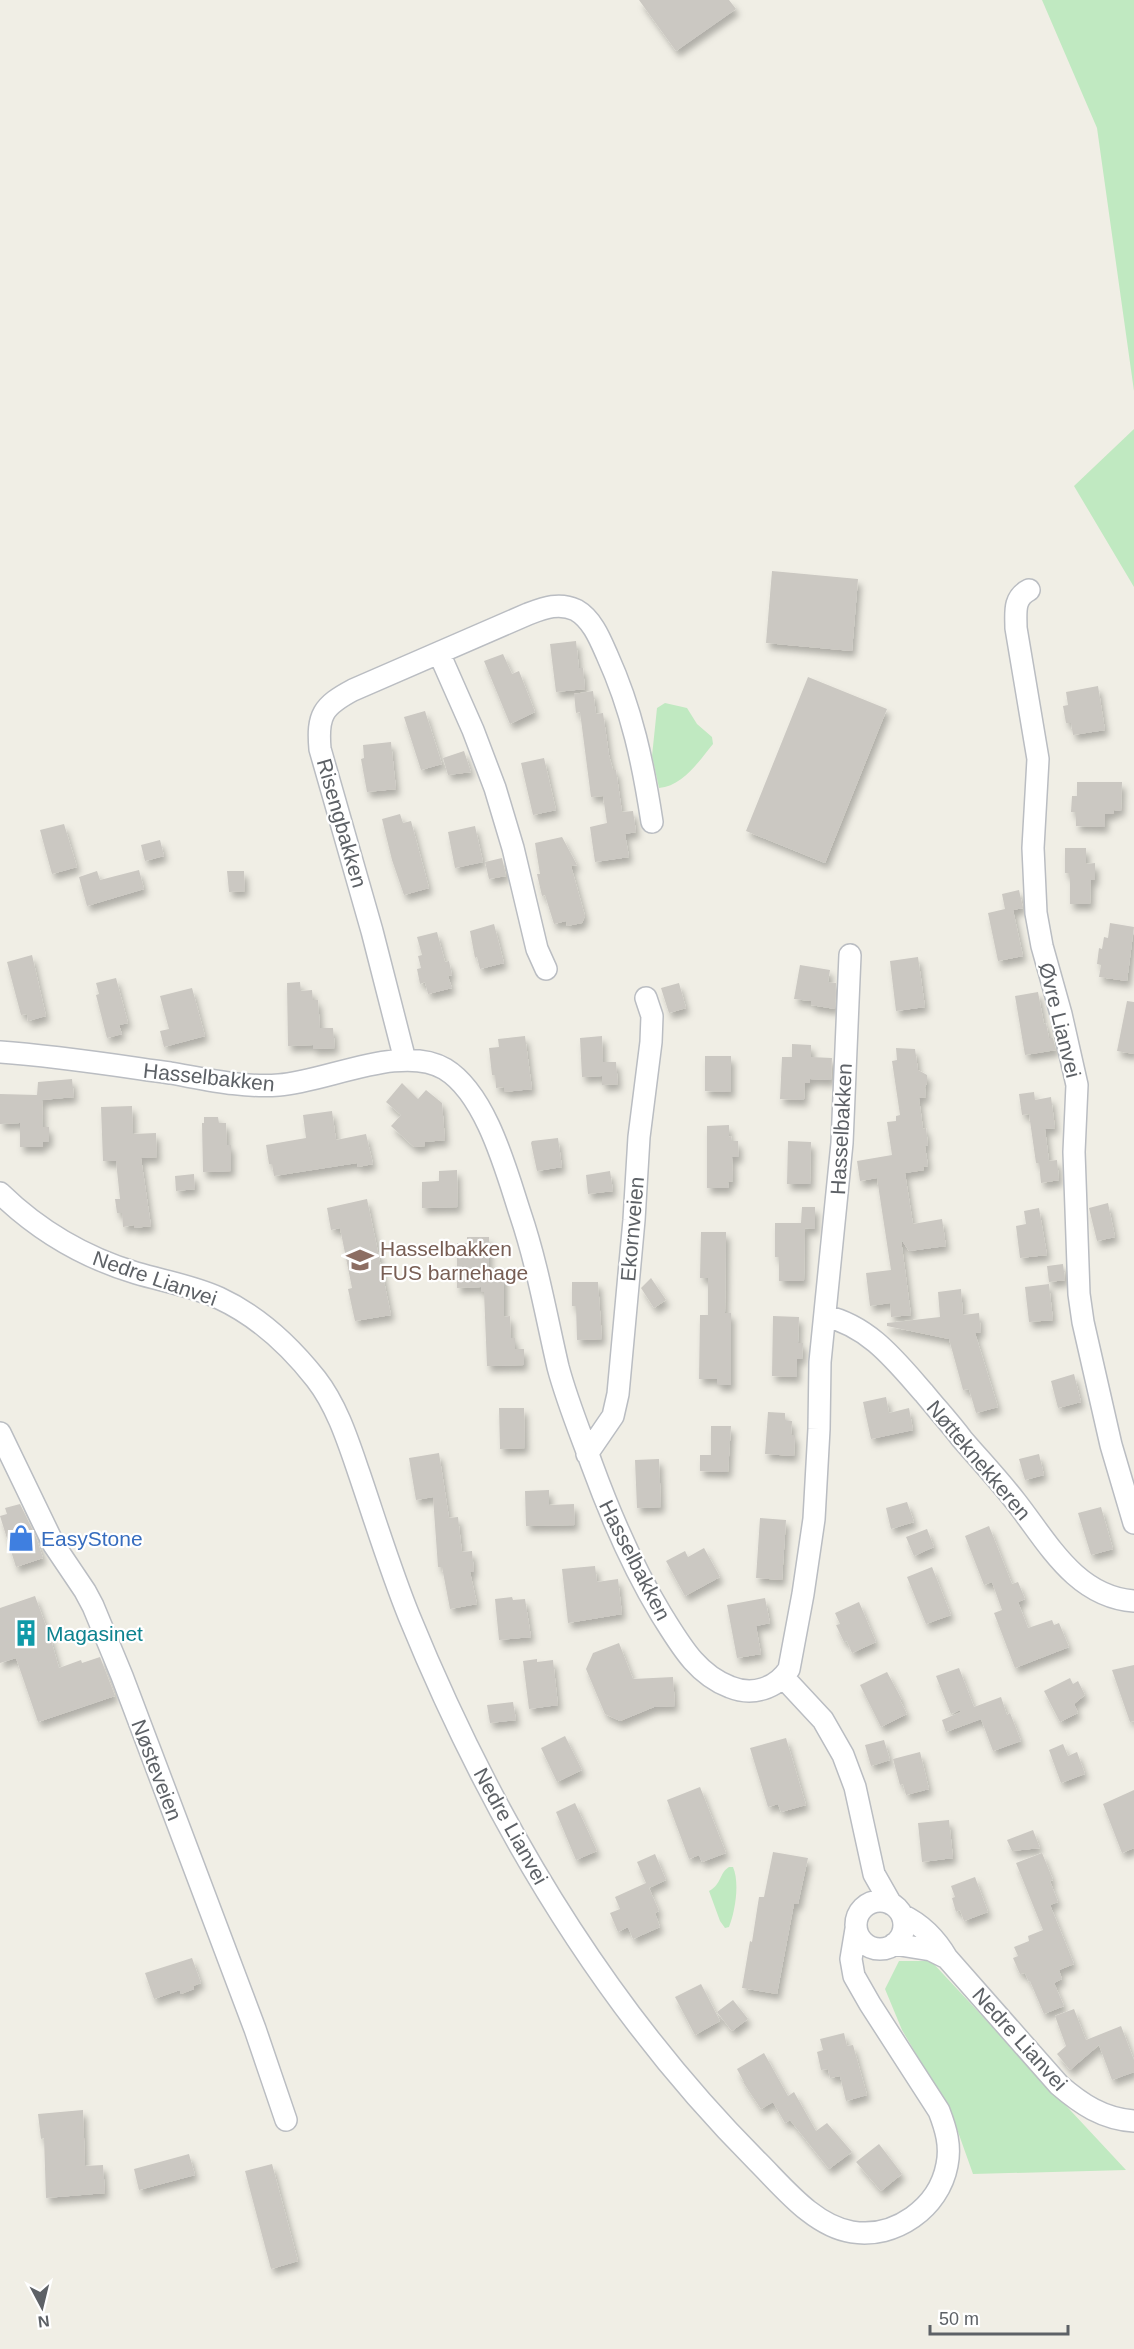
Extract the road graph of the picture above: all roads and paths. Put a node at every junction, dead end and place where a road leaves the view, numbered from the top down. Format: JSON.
{"nodes":[{"id":1,"x":1029,"y":590,"type":"dead end"},
{"id":2,"x":439,"y":653,"type":"junction"},
{"id":3,"x":652,"y":822,"type":"dead end"},
{"id":4,"x":850,"y":955,"type":"dead end"},
{"id":5,"x":546,"y":969,"type":"dead end"},
{"id":6,"x":646,"y":998,"type":"dead end"},
{"id":7,"x":0,"y":1052,"type":"edge"},
{"id":8,"x":405,"y":1060,"type":"junction"},
{"id":9,"x":0,"y":1193,"type":"edge"},
{"id":10,"x":825,"y":1316,"type":"junction"},
{"id":11,"x":0,"y":1433,"type":"edge"},
{"id":12,"x":587,"y":1454,"type":"junction"},
{"id":13,"x":1134,"y":1522,"type":"edge"},
{"id":14,"x":1134,"y":1600,"type":"edge"},
{"id":15,"x":783,"y":1677,"type":"junction"},
{"id":16,"x":874,"y":1874,"type":"junction"},
{"id":17,"x":862,"y":1909,"type":"junction"},
{"id":18,"x":896,"y":1910,"type":"junction"},
{"id":19,"x":856,"y":1929,"type":"junction"},
{"id":20,"x":887,"y":1946,"type":"junction"},
{"id":21,"x":947,"y":1958,"type":"junction"},
{"id":22,"x":863,"y":1991,"type":"junction"},
{"id":23,"x":285,"y":2120,"type":"dead end"},
{"id":24,"x":1134,"y":2121,"type":"edge"}],
"edges":[{"from":1,"to":13,"type":"street","name":"Øvre Lianvei"},
{"from":2,"to":3,"type":"street","name":"Risengbakken"},
{"from":2,"to":5,"type":"street"},
{"from":2,"to":8,"type":"street","name":"Risengbakken"},
{"from":4,"to":10,"type":"street","name":"Hasselbakken"},
{"from":6,"to":12,"type":"street","name":"Ekornveien"},
{"from":7,"to":8,"type":"street","name":"Hasselbakken"},
{"from":8,"to":12,"type":"street","name":"Hasselbakken"},
{"from":9,"to":22,"type":"street","name":"Nedre Lianvei"},
{"from":10,"to":14,"type":"street","name":"Nøtteknekkeren"},
{"from":10,"to":15,"type":"street","name":"Hasselbakken"},
{"from":11,"to":23,"type":"street","name":"Nøsteveien"},
{"from":12,"to":15,"type":"street","name":"Hasselbakken"},
{"from":15,"to":16,"type":"street"},
{"from":16,"to":17,"type":"street"},
{"from":16,"to":18,"type":"street"},
{"from":17,"to":18,"type":"street"},
{"from":17,"to":19,"type":"street"},
{"from":18,"to":20,"type":"street"},
{"from":18,"to":21,"type":"street","name":"Nedre Lianvei"},
{"from":19,"to":20,"type":"street"},
{"from":19,"to":22,"type":"street","name":"Nedre Lianvei"},
{"from":20,"to":21,"type":"street","name":"Nedre Lianvei"},
{"from":20,"to":22,"type":"street"},
{"from":21,"to":24,"type":"street","name":"Nedre Lianvei"}]}
